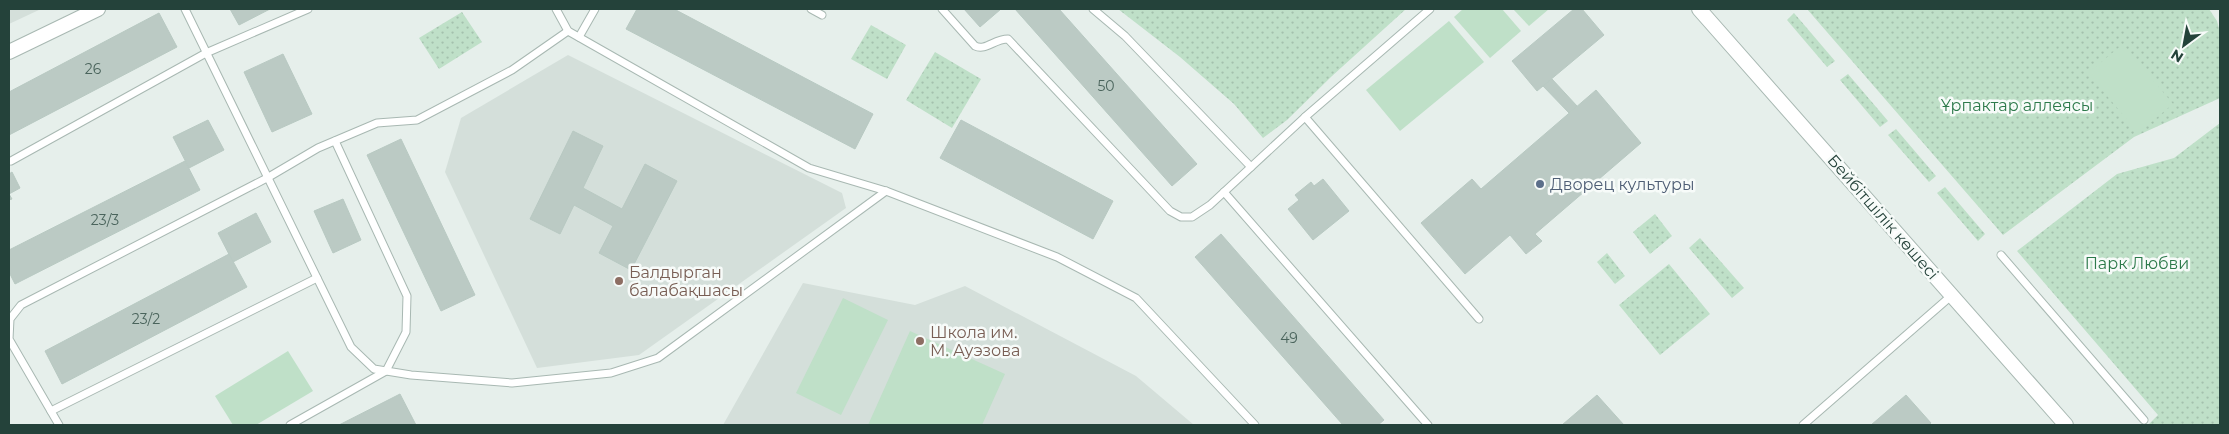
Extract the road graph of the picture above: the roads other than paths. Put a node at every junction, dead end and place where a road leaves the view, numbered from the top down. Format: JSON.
{"nodes":[{"id":1,"x":98,"y":9,"type":"edge"},
{"id":2,"x":185,"y":9,"type":"edge"},
{"id":3,"x":308,"y":9,"type":"edge"},
{"id":4,"x":556,"y":9,"type":"edge"},
{"id":5,"x":595,"y":9,"type":"edge"},
{"id":6,"x":811,"y":9,"type":"edge"},
{"id":7,"x":942,"y":9,"type":"edge"},
{"id":8,"x":1093,"y":9,"type":"edge"},
{"id":9,"x":1430,"y":9,"type":"edge"},
{"id":10,"x":1699,"y":9,"type":"edge"},
{"id":11,"x":822,"y":15,"type":"dead end"},
{"id":12,"x":568,"y":31,"type":"junction"},
{"id":13,"x":579,"y":37,"type":"junction"},
{"id":14,"x":9,"y":52,"type":"edge"},
{"id":15,"x":206,"y":53,"type":"junction"},
{"id":16,"x":1305,"y":117,"type":"junction"},
{"id":17,"x":335,"y":140,"type":"junction"},
{"id":18,"x":11,"y":161,"type":"dead end"},
{"id":19,"x":1251,"y":167,"type":"junction"},
{"id":20,"x":267,"y":178,"type":"junction"},
{"id":21,"x":886,"y":191,"type":"junction"},
{"id":22,"x":1224,"y":192,"type":"junction"},
{"id":23,"x":2000,"y":255,"type":"dead end"},
{"id":24,"x":317,"y":278,"type":"junction"},
{"id":25,"x":1951,"y":296,"type":"junction"},
{"id":26,"x":1479,"y":320,"type":"dead end"},
{"id":27,"x":386,"y":371,"type":"junction"},
{"id":28,"x":51,"y":411,"type":"junction"},
{"id":29,"x":2144,"y":420,"type":"dead end"},
{"id":30,"x":59,"y":425,"type":"edge"},
{"id":31,"x":290,"y":425,"type":"edge"},
{"id":32,"x":1255,"y":425,"type":"edge"},
{"id":33,"x":1427,"y":425,"type":"edge"},
{"id":34,"x":1803,"y":425,"type":"edge"},
{"id":35,"x":2066,"y":425,"type":"edge"}],
"edges":[{"from":1,"to":14,"type":"street"},
{"from":2,"to":15,"type":"lane"},
{"from":3,"to":15,"type":"lane"},
{"from":4,"to":12,"type":"lane"},
{"from":5,"to":13,"type":"lane"},
{"from":6,"to":11,"type":"lane"},
{"from":7,"to":22,"type":"lane"},
{"from":8,"to":19,"type":"lane"},
{"from":9,"to":16,"type":"lane"},
{"from":10,"to":25,"type":"street","name":"Бейбітшілік көшесі"},
{"from":12,"to":13,"type":"lane"},
{"from":12,"to":17,"type":"lane"},
{"from":13,"to":21,"type":"lane"},
{"from":15,"to":18,"type":"lane"},
{"from":15,"to":20,"type":"lane"},
{"from":16,"to":19,"type":"lane"},
{"from":16,"to":26,"type":"lane"},
{"from":17,"to":20,"type":"lane"},
{"from":17,"to":27,"type":"lane"},
{"from":19,"to":22,"type":"lane"},
{"from":20,"to":24,"type":"lane"},
{"from":20,"to":28,"type":"lane"},
{"from":21,"to":27,"type":"lane"},
{"from":21,"to":32,"type":"lane"},
{"from":22,"to":33,"type":"lane"},
{"from":23,"to":29,"type":"lane"},
{"from":24,"to":27,"type":"lane"},
{"from":24,"to":28,"type":"lane"},
{"from":25,"to":34,"type":"lane"},
{"from":25,"to":35,"type":"street","name":"Бейбітшілік көшесі"},
{"from":27,"to":31,"type":"lane"},
{"from":28,"to":30,"type":"lane"}]}
